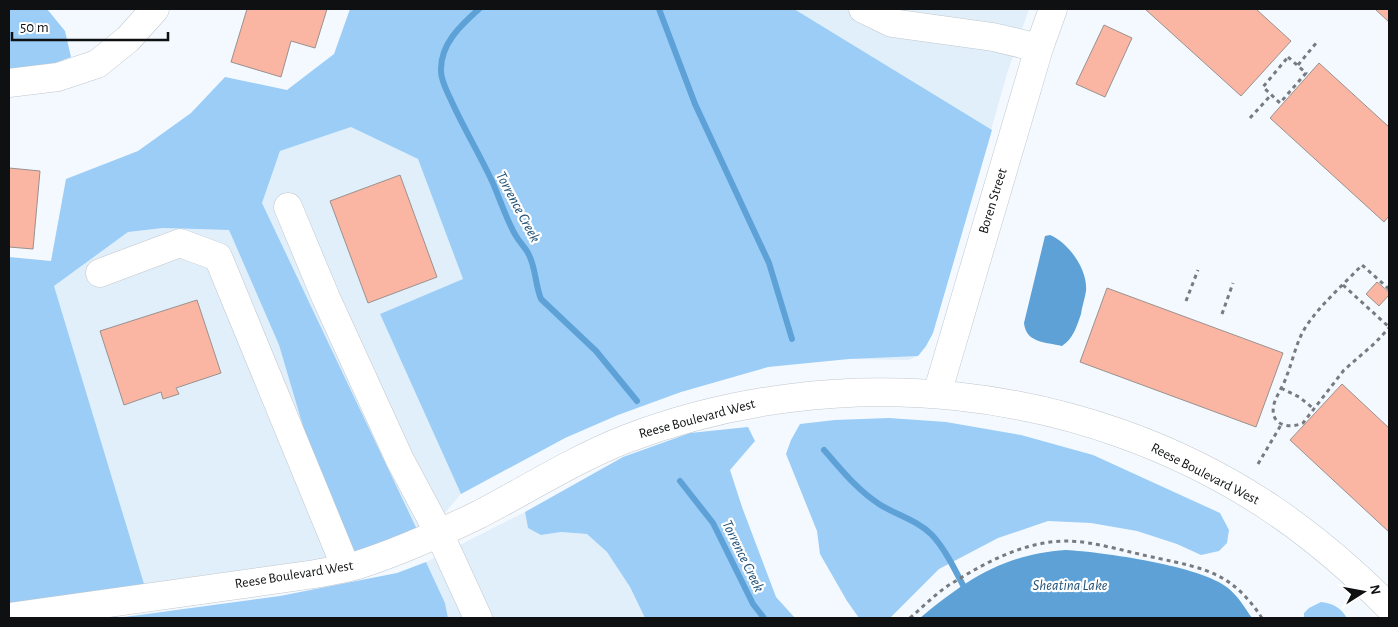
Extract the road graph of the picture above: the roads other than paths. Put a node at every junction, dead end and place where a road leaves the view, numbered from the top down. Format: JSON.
{"nodes":[{"id":1,"x":155,"y":9,"type":"edge"},
{"id":2,"x":863,"y":9,"type":"edge"},
{"id":3,"x":1053,"y":9,"type":"edge"},
{"id":4,"x":1039,"y":48,"type":"junction"},
{"id":5,"x":9,"y":83,"type":"edge"},
{"id":6,"x":288,"y":207,"type":"dead end"},
{"id":7,"x":100,"y":273,"type":"dead end"},
{"id":8,"x":937,"y":394,"type":"junction"},
{"id":9,"x":439,"y":533,"type":"junction"},
{"id":10,"x":346,"y":568,"type":"junction"},
{"id":11,"x":1389,"y":607,"type":"edge"},
{"id":12,"x":9,"y":617,"type":"edge"},
{"id":13,"x":478,"y":618,"type":"edge"}],
"edges":[{"from":1,"to":5,"type":"street"},
{"from":2,"to":4,"type":"street"},
{"from":3,"to":4,"type":"street","name":"Boren Street"},
{"from":4,"to":8,"type":"street","name":"Boren Street"},
{"from":6,"to":9,"type":"street"},
{"from":7,"to":10,"type":"street"},
{"from":8,"to":9,"type":"street","name":"Reese Boulevard West"},
{"from":8,"to":11,"type":"street","name":"Reese Boulevard West"},
{"from":9,"to":10,"type":"street","name":"Reese Boulevard West"},
{"from":9,"to":13,"type":"street"},
{"from":10,"to":12,"type":"street","name":"Reese Boulevard West"}]}
